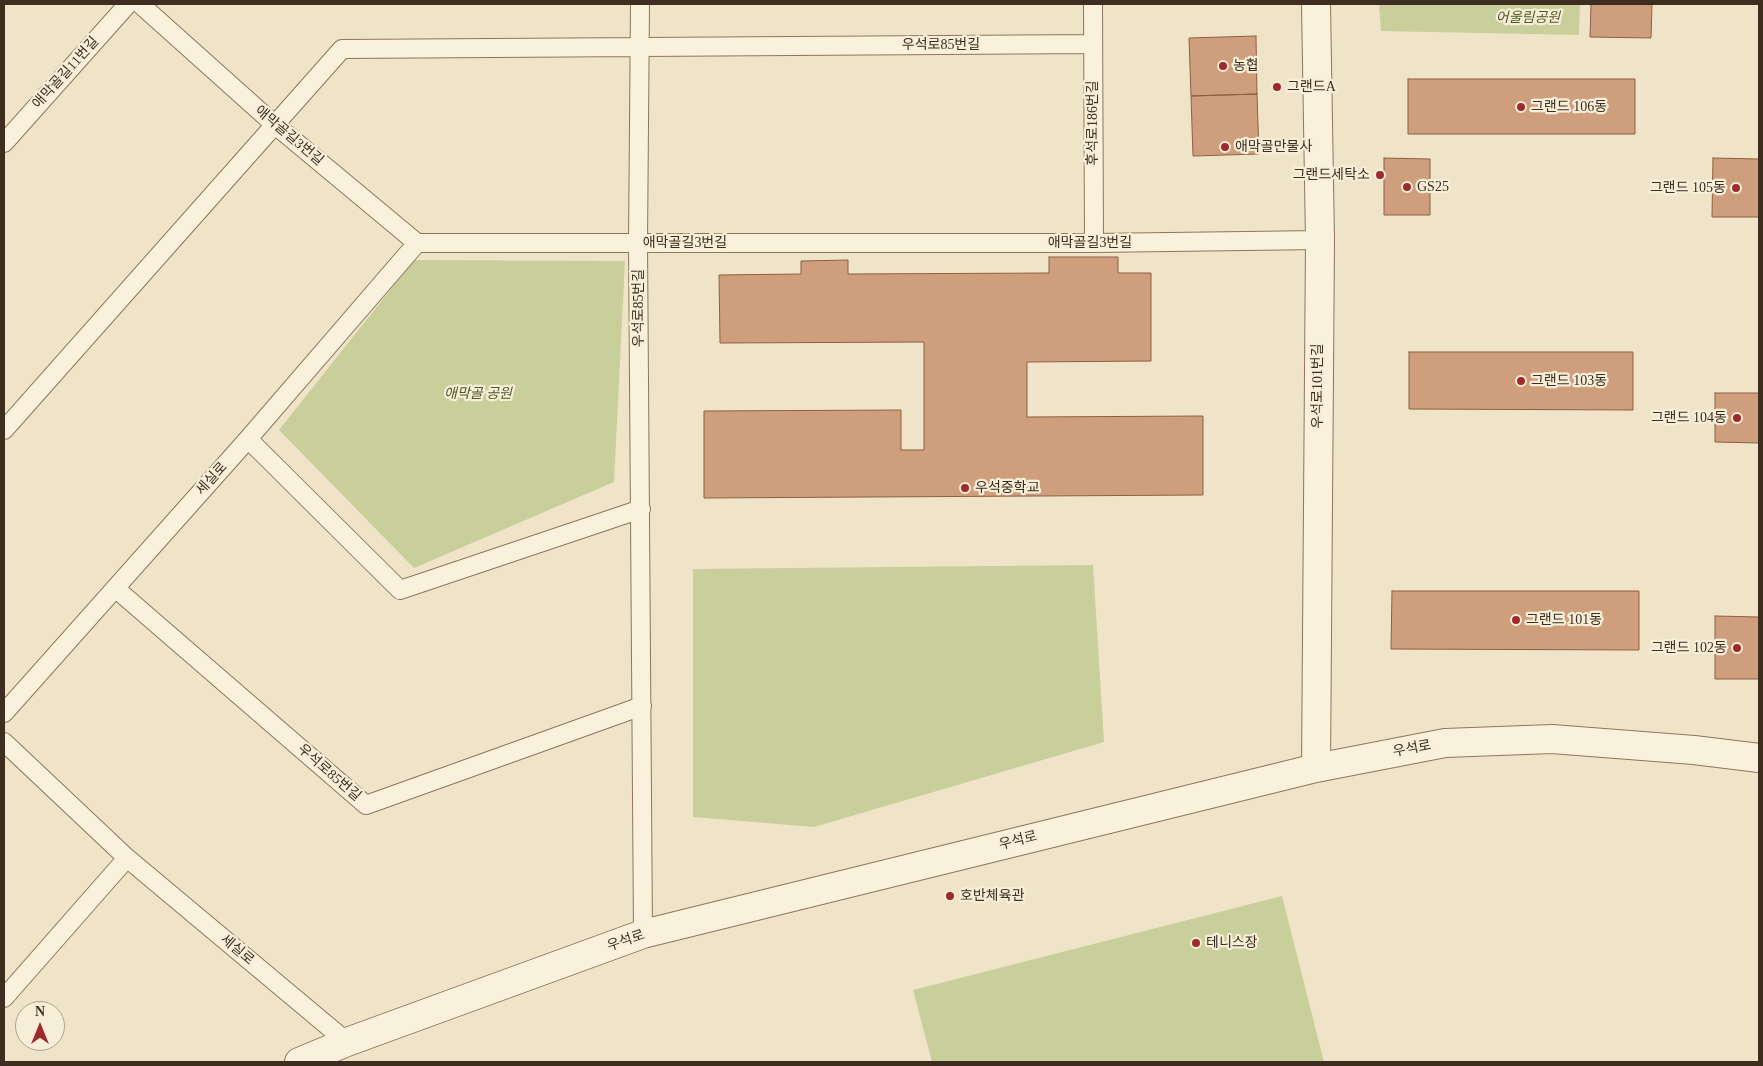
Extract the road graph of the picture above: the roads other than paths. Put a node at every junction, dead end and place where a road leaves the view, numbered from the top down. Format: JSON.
{"nodes":[{"id":1,"x":128,"y":4,"type":"edge"},
{"id":2,"x":140,"y":4,"type":"edge"},
{"id":3,"x":640,"y":4,"type":"edge"},
{"id":4,"x":1093,"y":4,"type":"edge"},
{"id":5,"x":1316,"y":4,"type":"edge"},
{"id":6,"x":1093,"y":44,"type":"junction"},
{"id":7,"x":639,"y":47,"type":"junction"},
{"id":8,"x":274,"y":124,"type":"junction"},
{"id":9,"x":4,"y":143,"type":"edge"},
{"id":10,"x":1320,"y":240,"type":"junction"},
{"id":11,"x":638,"y":243,"type":"junction"},
{"id":12,"x":1094,"y":243,"type":"junction"},
{"id":13,"x":417,"y":244,"type":"junction"},
{"id":14,"x":4,"y":430,"type":"edge"},
{"id":15,"x":248,"y":439,"type":"junction"},
{"id":16,"x":641,"y":509,"type":"junction"},
{"id":17,"x":115,"y":588,"type":"junction"},
{"id":18,"x":642,"y":706,"type":"junction"},
{"id":19,"x":4,"y":713,"type":"edge"},
{"id":20,"x":4,"y":742,"type":"edge"},
{"id":21,"x":1759,"y":758,"type":"edge"},
{"id":22,"x":1316,"y":768,"type":"junction"},
{"id":23,"x":127,"y":858,"type":"junction"},
{"id":24,"x":643,"y":934,"type":"junction"},
{"id":25,"x":4,"y":998,"type":"edge"},
{"id":26,"x":346,"y":1042,"type":"junction"},
{"id":27,"x":299,"y":1062,"type":"edge"}],
"edges":[{"from":1,"to":9,"type":"lane","name":"애막골길11번길"},
{"from":2,"to":8,"type":"lane","name":"애막골길3번길"},
{"from":3,"to":7,"type":"lane","name":"우석로85번길"},
{"from":4,"to":6,"type":"lane","name":"후석로186번길"},
{"from":5,"to":10,"type":"street","name":"우석로101번길"},
{"from":6,"to":7,"type":"lane","name":"우석로85번길"},
{"from":6,"to":12,"type":"lane","name":"후석로186번길"},
{"from":7,"to":8,"type":"lane","name":"우석로85번길"},
{"from":7,"to":11,"type":"lane","name":"우석로85번길"},
{"from":8,"to":13,"type":"lane","name":"애막골길3번길"},
{"from":8,"to":14,"type":"lane"},
{"from":10,"to":12,"type":"lane","name":"애막골길3번길"},
{"from":10,"to":22,"type":"street","name":"우석로101번길"},
{"from":11,"to":12,"type":"lane","name":"애막골길3번길"},
{"from":11,"to":13,"type":"lane","name":"애막골길3번길"},
{"from":11,"to":16,"type":"lane","name":"우석로85번길"},
{"from":13,"to":15,"type":"lane","name":"세실로"},
{"from":15,"to":16,"type":"lane"},
{"from":15,"to":17,"type":"lane","name":"세실로"},
{"from":16,"to":18,"type":"lane","name":"우석로85번길"},
{"from":17,"to":18,"type":"lane","name":"우석로85번길"},
{"from":17,"to":19,"type":"lane","name":"세실로"},
{"from":18,"to":24,"type":"lane","name":"우석로85번길"},
{"from":20,"to":23,"type":"lane","name":"세실로"},
{"from":21,"to":22,"type":"street","name":"우석로"},
{"from":22,"to":24,"type":"street","name":"우석로"},
{"from":23,"to":25,"type":"lane"},
{"from":23,"to":26,"type":"lane","name":"세실로"},
{"from":24,"to":26,"type":"street","name":"우석로"},
{"from":26,"to":27,"type":"street","name":"우석로"}]}
